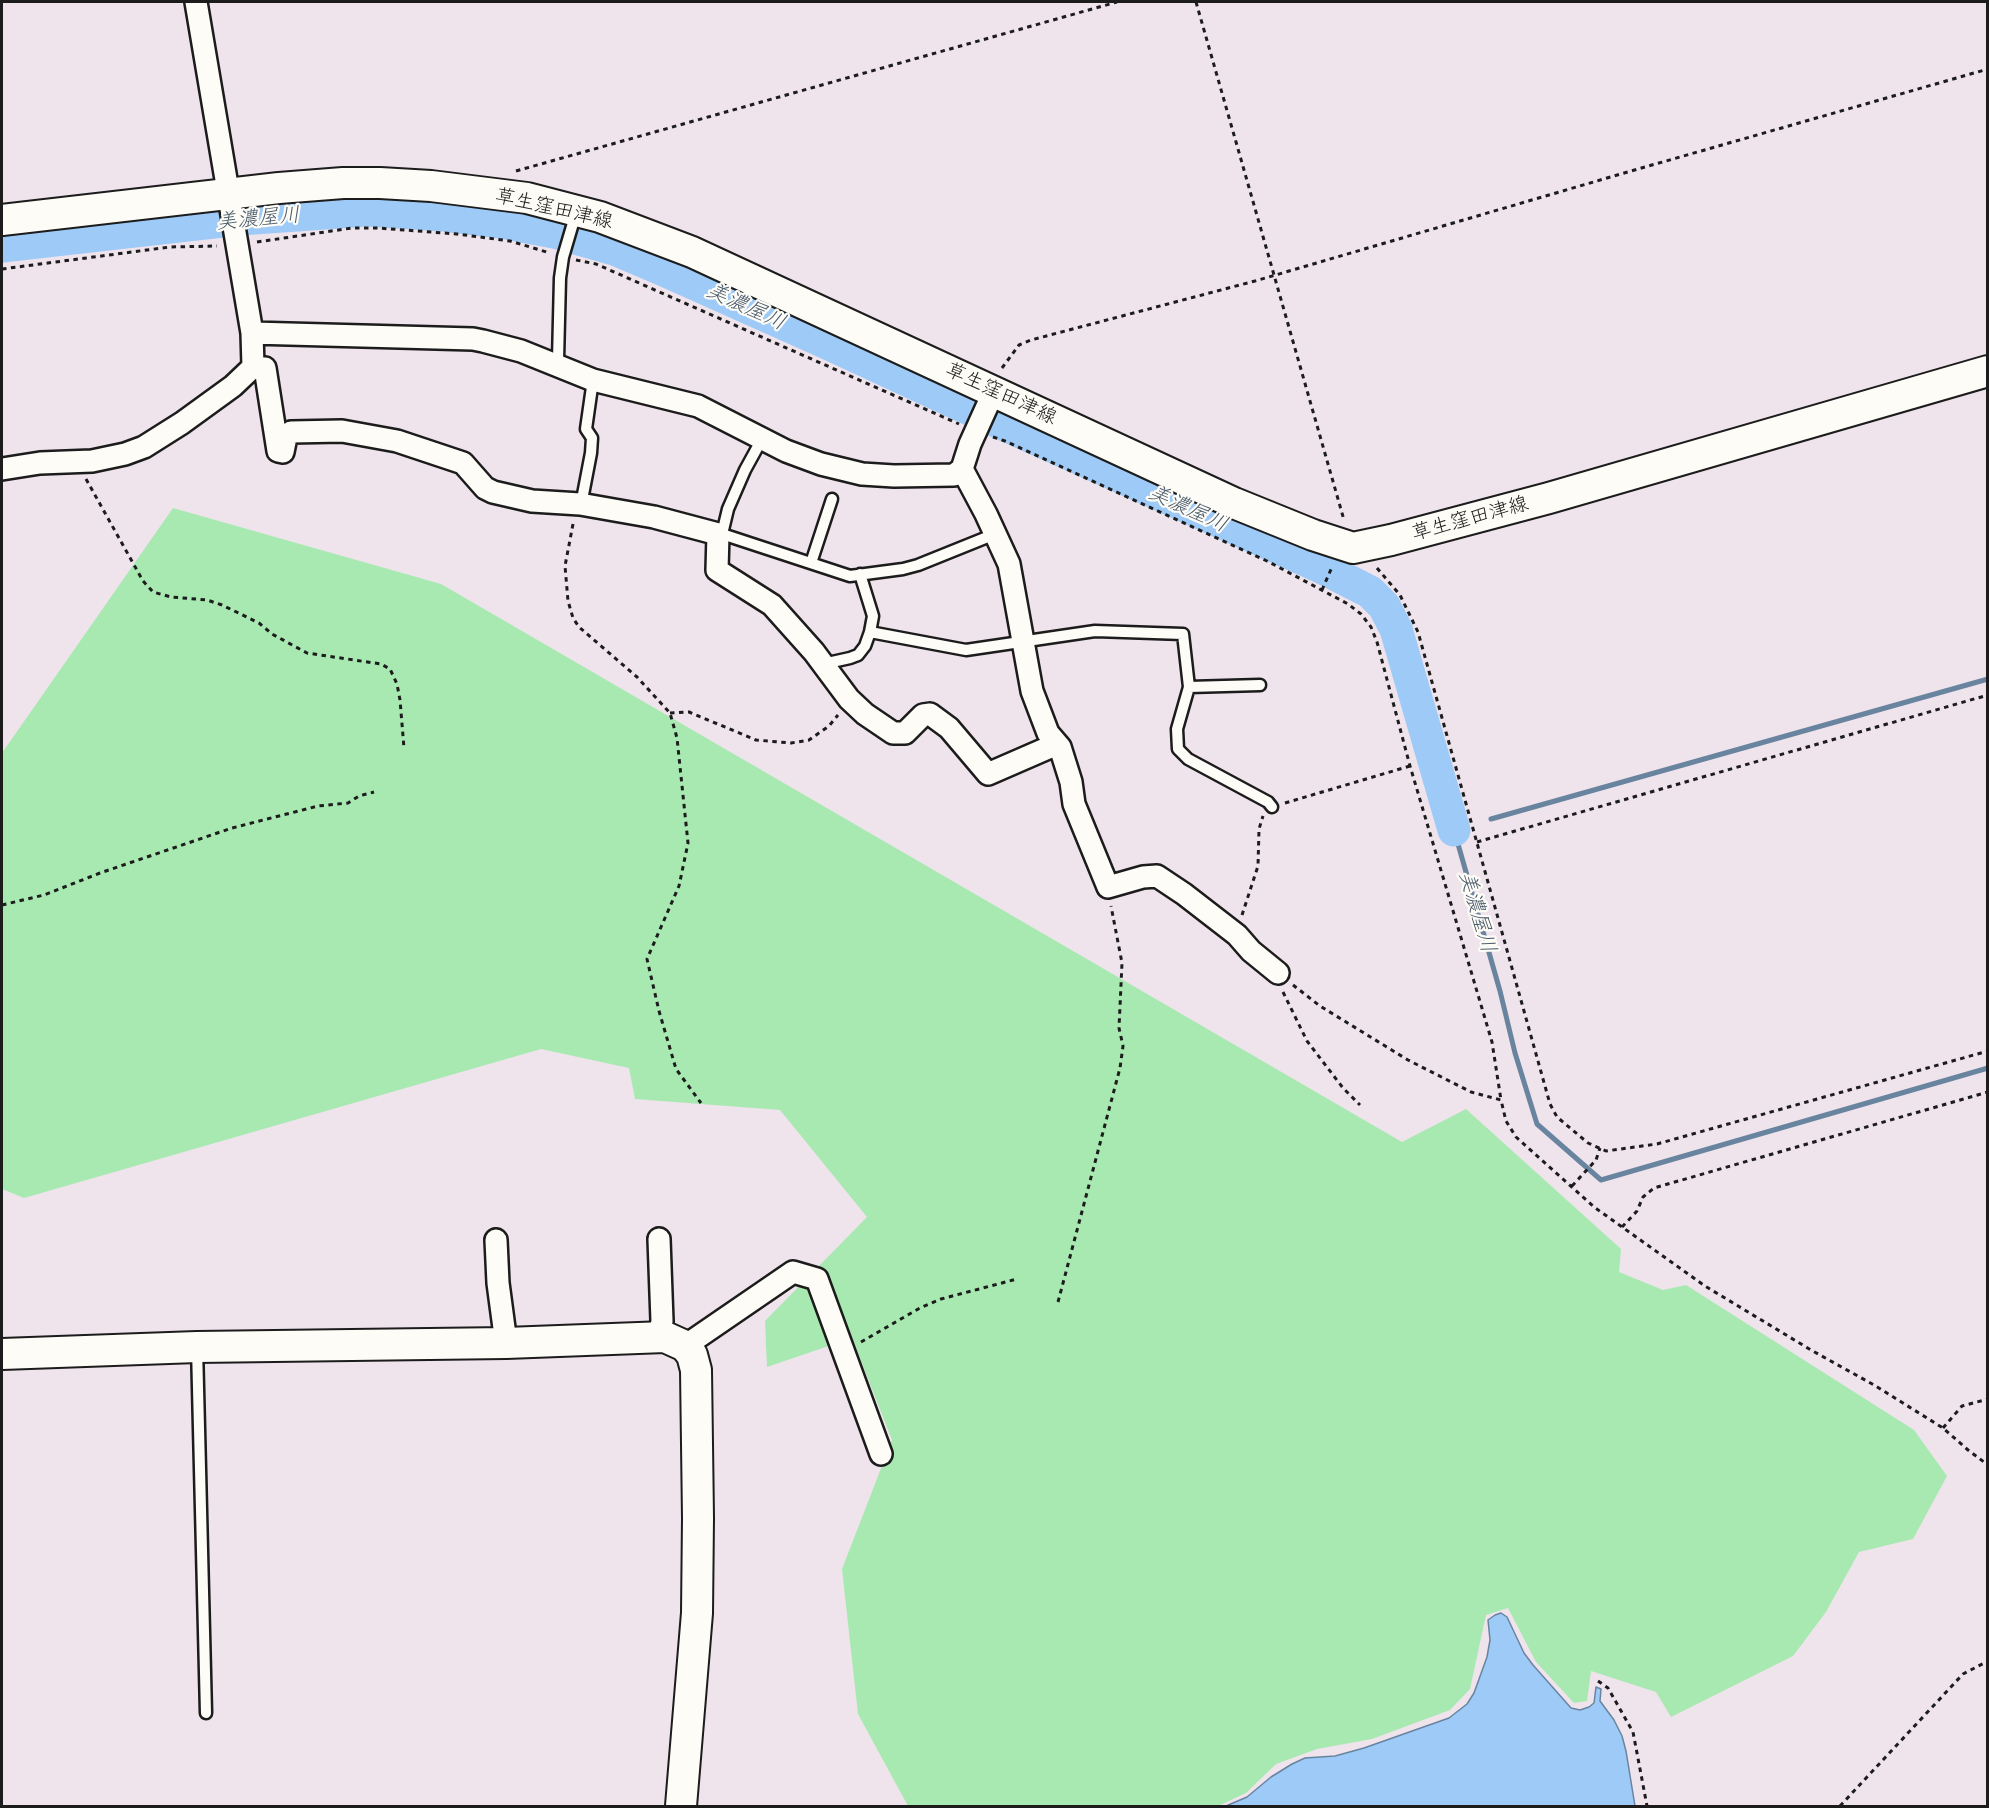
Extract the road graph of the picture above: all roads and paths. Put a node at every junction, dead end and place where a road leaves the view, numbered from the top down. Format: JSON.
{"nodes":[{"id":1,"x":196,"y":2,"type":"edge"},
{"id":2,"x":1117,"y":2,"type":"edge"},
{"id":3,"x":1196,"y":2,"type":"edge"},
{"id":4,"x":1988,"y":69,"type":"edge"},
{"id":5,"x":516,"y":171,"type":"dead end"},
{"id":6,"x":229,"y":200,"type":"junction"},
{"id":7,"x":575,"y":216,"type":"junction"},
{"id":8,"x":2,"y":220,"type":"edge"},
{"id":9,"x":1273,"y":274,"type":"junction"},
{"id":10,"x":252,"y":333,"type":"junction"},
{"id":11,"x":554,"y":366,"type":"junction"},
{"id":12,"x":253,"y":368,"type":"junction"},
{"id":13,"x":1988,"y":370,"type":"edge"},
{"id":14,"x":592,"y":380,"type":"junction"},
{"id":15,"x":992,"y":390,"type":"junction"},
{"id":16,"x":762,"y":439,"type":"junction"},
{"id":17,"x":77,"y":461,"type":"junction"},
{"id":18,"x":2,"y":469,"type":"edge"},
{"id":19,"x":962,"y":469,"type":"junction"},
{"id":20,"x":832,"y":499,"type":"dead end"},
{"id":21,"x":576,"y":504,"type":"junction"},
{"id":22,"x":720,"y":534,"type":"junction"},
{"id":23,"x":995,"y":534,"type":"junction"},
{"id":24,"x":1353,"y":548,"type":"junction"},
{"id":25,"x":811,"y":563,"type":"junction"},
{"id":26,"x":860,"y":574,"type":"junction"},
{"id":27,"x":870,"y":632,"type":"junction"},
{"id":28,"x":1022,"y":642,"type":"junction"},
{"id":29,"x":823,"y":664,"type":"junction"},
{"id":30,"x":1260,"y":685,"type":"dead end"},
{"id":31,"x":1189,"y":687,"type":"junction"},
{"id":32,"x":1988,"y":694,"type":"edge"},
{"id":33,"x":849,"y":699,"type":"junction"},
{"id":34,"x":669,"y":713,"type":"junction"},
{"id":35,"x":1058,"y":744,"type":"junction"},
{"id":36,"x":404,"y":748,"type":"dead end"},
{"id":37,"x":1410,"y":766,"type":"dead end"},
{"id":38,"x":374,"y":792,"type":"dead end"},
{"id":39,"x":1272,"y":807,"type":"junction"},
{"id":40,"x":1477,"y":842,"type":"junction"},
{"id":41,"x":1108,"y":887,"type":"junction"},
{"id":42,"x":2,"y":905,"type":"edge"},
{"id":43,"x":1238,"y":935,"type":"junction"},
{"id":44,"x":1278,"y":973,"type":"junction"},
{"id":45,"x":1988,"y":1051,"type":"edge"},
{"id":46,"x":1988,"y":1092,"type":"edge"},
{"id":47,"x":701,"y":1103,"type":"dead end"},
{"id":48,"x":1360,"y":1105,"type":"dead end"},
{"id":49,"x":1600,"y":1148,"type":"junction"},
{"id":50,"x":1572,"y":1186,"type":"junction"},
{"id":51,"x":1622,"y":1227,"type":"junction"},
{"id":52,"x":659,"y":1239,"type":"dead end"},
{"id":53,"x":496,"y":1240,"type":"dead end"},
{"id":54,"x":1017,"y":1280,"type":"dead end"},
{"id":55,"x":1058,"y":1302,"type":"dead end"},
{"id":56,"x":672,"y":1341,"type":"junction"},
{"id":57,"x":506,"y":1343,"type":"junction"},
{"id":58,"x":197,"y":1347,"type":"junction"},
{"id":59,"x":843,"y":1350,"type":"junction"},
{"id":60,"x":2,"y":1354,"type":"edge"},
{"id":61,"x":1988,"y":1399,"type":"edge"},
{"id":62,"x":1943,"y":1428,"type":"junction"},
{"id":63,"x":881,"y":1454,"type":"dead end"},
{"id":64,"x":1988,"y":1465,"type":"edge"},
{"id":65,"x":1988,"y":1661,"type":"edge"},
{"id":66,"x":1598,"y":1680,"type":"dead end"},
{"id":67,"x":206,"y":1713,"type":"dead end"},
{"id":68,"x":681,"y":1806,"type":"edge"},
{"id":69,"x":1647,"y":1806,"type":"edge"},
{"id":70,"x":1840,"y":1806,"type":"edge"}],
"edges":[{"from":1,"to":6,"type":"street"},
{"from":2,"to":5,"type":"path"},
{"from":3,"to":9,"type":"path"},
{"from":4,"to":9,"type":"path"},
{"from":6,"to":7,"type":"main road","name":"草生窪田津線"},
{"from":6,"to":8,"type":"main road","name":"草生窪田津線"},
{"from":6,"to":10,"type":"street"},
{"from":7,"to":11,"type":"lane"},
{"from":7,"to":15,"type":"main road","name":"草生窪田津線"},
{"from":9,"to":15,"type":"path"},
{"from":9,"to":24,"type":"path"},
{"from":10,"to":11,"type":"street"},
{"from":10,"to":12,"type":"street"},
{"from":11,"to":14,"type":"street"},
{"from":12,"to":17,"type":"street"},
{"from":12,"to":21,"type":"street"},
{"from":13,"to":24,"type":"main road","name":"草生窪田津線"},
{"from":14,"to":16,"type":"street"},
{"from":14,"to":21,"type":"lane"},
{"from":15,"to":19,"type":"street"},
{"from":15,"to":24,"type":"main road","name":"草生窪田津線"},
{"from":16,"to":19,"type":"street"},
{"from":16,"to":22,"type":"lane"},
{"from":17,"to":18,"type":"street"},
{"from":17,"to":36,"type":"path"},
{"from":19,"to":23,"type":"street"},
{"from":20,"to":25,"type":"lane"},
{"from":21,"to":22,"type":"street"},
{"from":21,"to":34,"type":"path"},
{"from":22,"to":25,"type":"lane"},
{"from":22,"to":29,"type":"street"},
{"from":23,"to":26,"type":"lane"},
{"from":23,"to":28,"type":"street"},
{"from":24,"to":40,"type":"path"},
{"from":25,"to":26,"type":"lane"},
{"from":26,"to":27,"type":"lane"},
{"from":27,"to":28,"type":"lane"},
{"from":27,"to":29,"type":"lane"},
{"from":28,"to":31,"type":"lane"},
{"from":28,"to":35,"type":"street"},
{"from":29,"to":33,"type":"street"},
{"from":30,"to":31,"type":"lane"},
{"from":31,"to":39,"type":"lane"},
{"from":32,"to":40,"type":"path"},
{"from":33,"to":34,"type":"path"},
{"from":33,"to":35,"type":"street"},
{"from":34,"to":47,"type":"path"},
{"from":35,"to":41,"type":"street"},
{"from":37,"to":39,"type":"path"},
{"from":38,"to":42,"type":"path"},
{"from":39,"to":43,"type":"path"},
{"from":40,"to":49,"type":"path"},
{"from":41,"to":43,"type":"street"},
{"from":41,"to":55,"type":"path"},
{"from":43,"to":44,"type":"street"},
{"from":44,"to":48,"type":"path"},
{"from":44,"to":50,"type":"path"},
{"from":45,"to":49,"type":"path"},
{"from":46,"to":51,"type":"path"},
{"from":49,"to":50,"type":"path"},
{"from":50,"to":51,"type":"path"},
{"from":51,"to":62,"type":"path"},
{"from":52,"to":56,"type":"street"},
{"from":53,"to":57,"type":"street"},
{"from":54,"to":59,"type":"path"},
{"from":56,"to":57,"type":"main road"},
{"from":56,"to":59,"type":"street"},
{"from":56,"to":68,"type":"main road"},
{"from":57,"to":58,"type":"main road"},
{"from":58,"to":60,"type":"main road"},
{"from":58,"to":67,"type":"lane"},
{"from":59,"to":63,"type":"street"},
{"from":61,"to":62,"type":"path"},
{"from":62,"to":64,"type":"path"},
{"from":65,"to":70,"type":"path"},
{"from":66,"to":69,"type":"path"}]}
